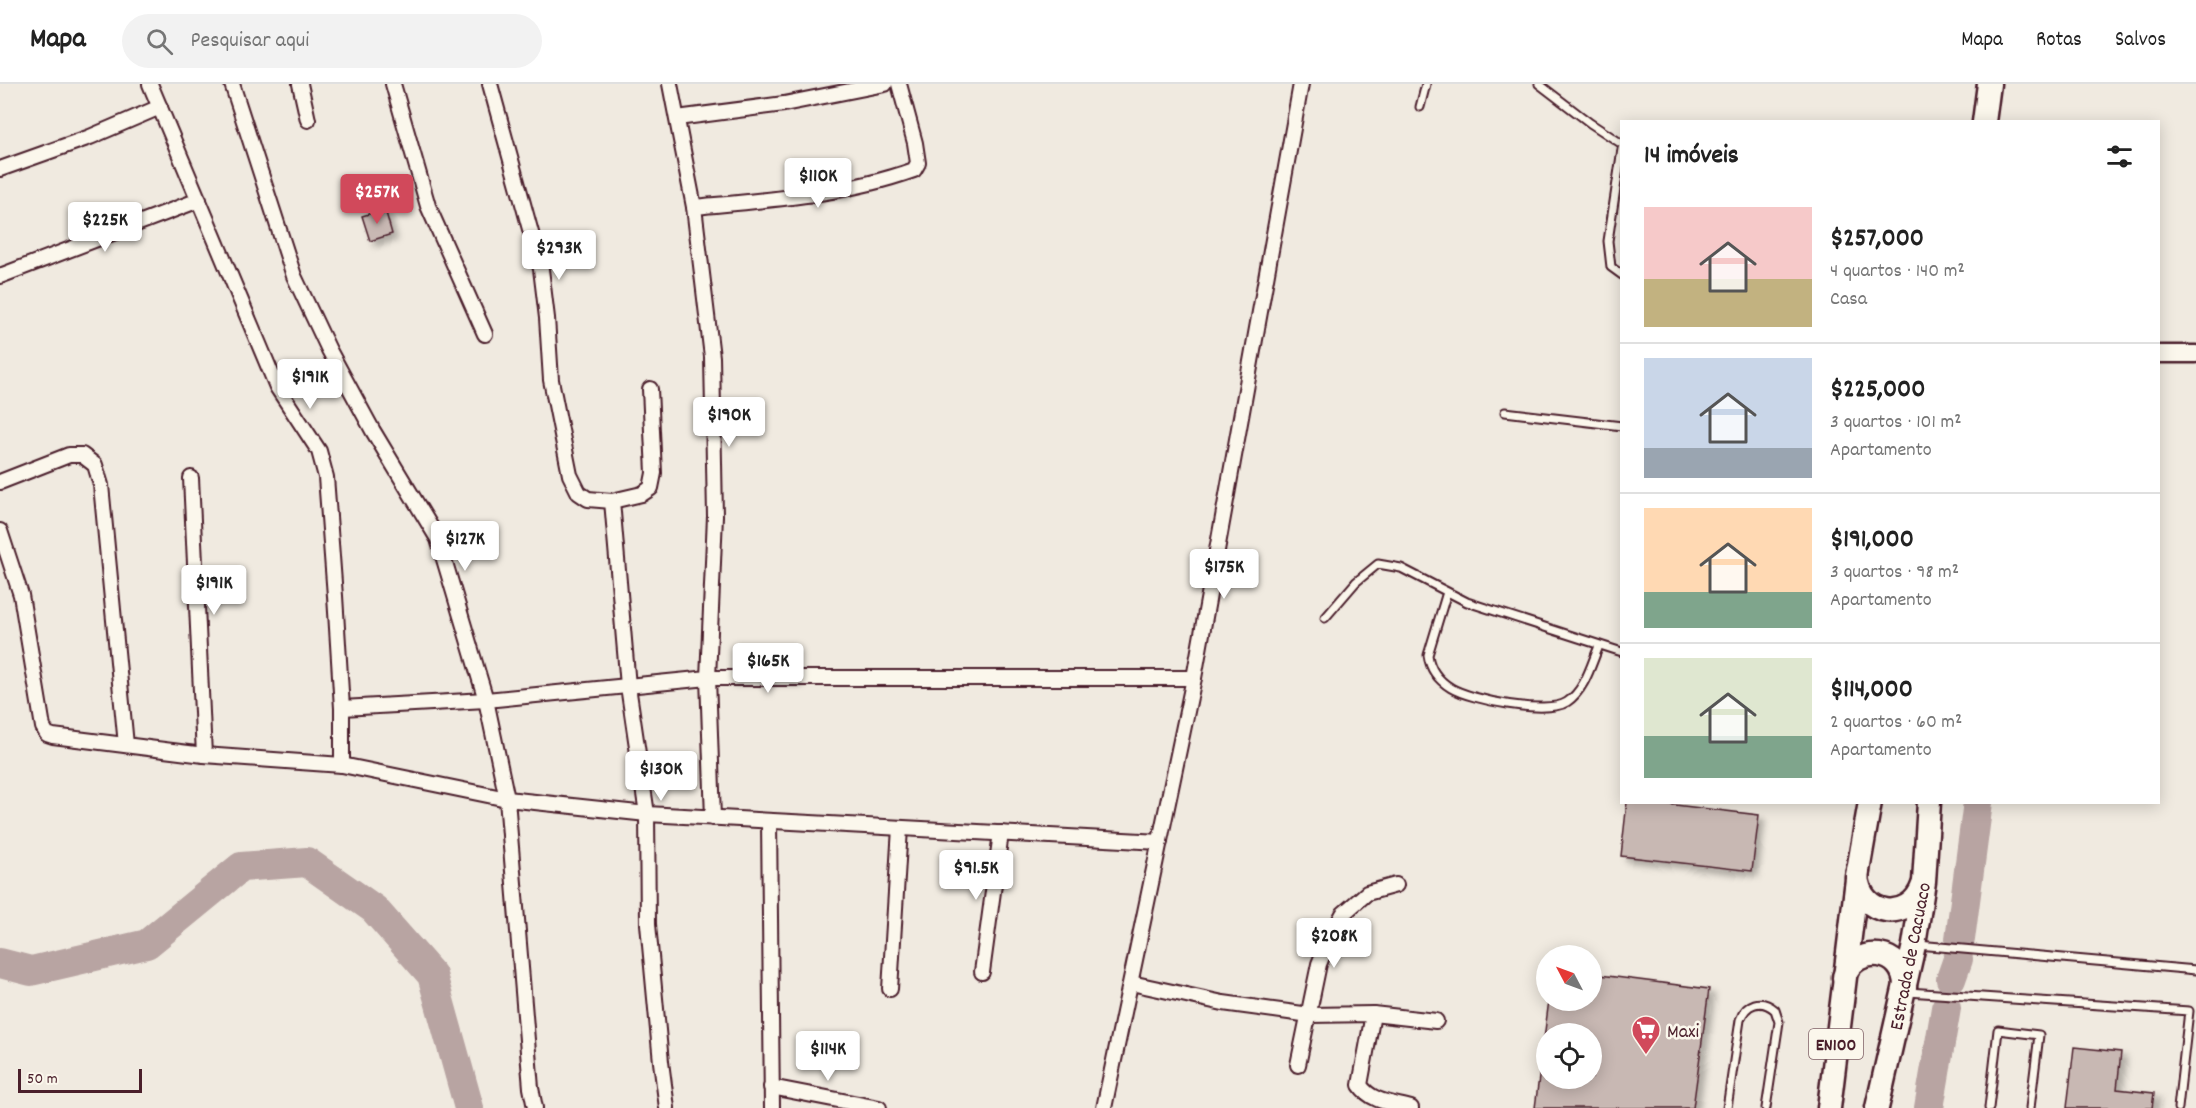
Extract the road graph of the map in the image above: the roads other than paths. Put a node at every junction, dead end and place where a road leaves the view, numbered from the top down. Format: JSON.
{"nodes":[{"id":1,"x":150,"y":84,"type":"edge"},
{"id":2,"x":232,"y":84,"type":"edge"},
{"id":3,"x":300,"y":84,"type":"edge"},
{"id":4,"x":393,"y":84,"type":"edge"},
{"id":5,"x":490,"y":84,"type":"edge"},
{"id":6,"x":670,"y":84,"type":"edge"},
{"id":7,"x":885,"y":84,"type":"edge"},
{"id":8,"x":899,"y":84,"type":"edge"},
{"id":9,"x":1301,"y":84,"type":"edge"},
{"id":10,"x":1426,"y":84,"type":"edge"},
{"id":11,"x":1539,"y":84,"type":"edge"},
{"id":12,"x":1989,"y":84,"type":"edge"},
{"id":13,"x":160,"y":107,"type":"junction"},
{"id":14,"x":1420,"y":107,"type":"dead end"},
{"id":15,"x":676,"y":118,"type":"junction"},
{"id":16,"x":309,"y":120,"type":"dead end"},
{"id":17,"x":1984,"y":120,"type":"edge"},
{"id":18,"x":1620,"y":143,"type":"edge"},
{"id":19,"x":1620,"y":162,"type":"edge"},
{"id":20,"x":0,"y":169,"type":"edge"},
{"id":21,"x":199,"y":200,"type":"junction"},
{"id":22,"x":694,"y":207,"type":"junction"},
{"id":23,"x":1620,"y":274,"type":"edge"},
{"id":24,"x":0,"y":276,"type":"edge"},
{"id":25,"x":485,"y":334,"type":"dead end"},
{"id":26,"x":2160,"y":354,"type":"edge"},
{"id":27,"x":2196,"y":354,"type":"edge"},
{"id":28,"x":650,"y":388,"type":"dead end"},
{"id":29,"x":1505,"y":412,"type":"dead end"},
{"id":30,"x":1620,"y":426,"type":"edge"},
{"id":31,"x":191,"y":478,"type":"dead end"},
{"id":32,"x":0,"y":482,"type":"edge"},
{"id":33,"x":612,"y":501,"type":"junction"},
{"id":34,"x":0,"y":531,"type":"edge"},
{"id":35,"x":1447,"y":592,"type":"junction"},
{"id":36,"x":1325,"y":618,"type":"dead end"},
{"id":37,"x":1599,"y":646,"type":"junction"},
{"id":38,"x":1620,"y":651,"type":"edge"},
{"id":39,"x":708,"y":678,"type":"junction"},
{"id":40,"x":1194,"y":678,"type":"junction"},
{"id":41,"x":628,"y":686,"type":"junction"},
{"id":42,"x":486,"y":700,"type":"junction"},
{"id":43,"x":342,"y":708,"type":"junction"},
{"id":44,"x":126,"y":745,"type":"junction"},
{"id":45,"x":204,"y":755,"type":"junction"},
{"id":46,"x":342,"y":765,"type":"junction"},
{"id":47,"x":507,"y":799,"type":"junction"},
{"id":48,"x":1870,"y":804,"type":"edge"},
{"id":49,"x":1929,"y":804,"type":"edge"},
{"id":50,"x":647,"y":814,"type":"junction"},
{"id":51,"x":713,"y":818,"type":"junction"},
{"id":52,"x":769,"y":821,"type":"junction"},
{"id":53,"x":900,"y":828,"type":"junction"},
{"id":54,"x":1001,"y":833,"type":"junction"},
{"id":55,"x":1160,"y":842,"type":"junction"},
{"id":56,"x":1858,"y":871,"type":"junction"},
{"id":57,"x":1924,"y":882,"type":"junction"},
{"id":58,"x":1396,"y":885,"type":"dead end"},
{"id":59,"x":1914,"y":945,"type":"junction"},
{"id":60,"x":2196,"y":970,"type":"edge"},
{"id":61,"x":982,"y":972,"type":"dead end"},
{"id":62,"x":1844,"y":980,"type":"junction"},
{"id":63,"x":1131,"y":982,"type":"junction"},
{"id":64,"x":890,"y":989,"type":"dead end"},
{"id":65,"x":1905,"y":989,"type":"junction"},
{"id":66,"x":1373,"y":1014,"type":"junction"},
{"id":67,"x":1310,"y":1015,"type":"junction"},
{"id":68,"x":1436,"y":1021,"type":"dead end"},
{"id":69,"x":1298,"y":1065,"type":"dead end"},
{"id":70,"x":771,"y":1087,"type":"junction"},
{"id":71,"x":535,"y":1108,"type":"edge"},
{"id":72,"x":667,"y":1108,"type":"edge"},
{"id":73,"x":772,"y":1108,"type":"edge"},
{"id":74,"x":879,"y":1108,"type":"edge"},
{"id":75,"x":1104,"y":1108,"type":"edge"},
{"id":76,"x":1411,"y":1108,"type":"edge"},
{"id":77,"x":1726,"y":1108,"type":"edge"},
{"id":78,"x":1766,"y":1108,"type":"edge"},
{"id":79,"x":1829,"y":1108,"type":"edge"},
{"id":80,"x":1877,"y":1108,"type":"edge"},
{"id":81,"x":1989,"y":1108,"type":"edge"},
{"id":82,"x":2031,"y":1108,"type":"edge"},
{"id":83,"x":2178,"y":1108,"type":"edge"}],
"edges":[{"from":1,"to":13,"type":"street"},
{"from":2,"to":42,"type":"street"},
{"from":3,"to":16,"type":"street"},
{"from":4,"to":25,"type":"street"},
{"from":5,"to":33,"type":"street"},
{"from":6,"to":15,"type":"street"},
{"from":7,"to":15,"type":"street"},
{"from":8,"to":22,"type":"street"},
{"from":9,"to":40,"type":"street"},
{"from":10,"to":14,"type":"lane"},
{"from":11,"to":18,"type":"lane"},
{"from":12,"to":17,"type":"highway"},
{"from":13,"to":20,"type":"street"},
{"from":13,"to":21,"type":"street"},
{"from":15,"to":22,"type":"street"},
{"from":19,"to":23,"type":"lane"},
{"from":21,"to":24,"type":"street"},
{"from":21,"to":43,"type":"street"},
{"from":22,"to":39,"type":"street"},
{"from":26,"to":27,"type":"street"},
{"from":28,"to":33,"type":"street"},
{"from":29,"to":30,"type":"lane"},
{"from":31,"to":45,"type":"street"},
{"from":32,"to":44,"type":"street"},
{"from":33,"to":41,"type":"street"},
{"from":34,"to":44,"type":"street"},
{"from":35,"to":36,"type":"lane"},
{"from":35,"to":37,"type":"lane"},
{"from":35,"to":37,"type":"lane"},
{"from":37,"to":38,"type":"lane"},
{"from":39,"to":40,"type":"street"},
{"from":39,"to":41,"type":"street"},
{"from":39,"to":51,"type":"street"},
{"from":40,"to":55,"type":"street"},
{"from":41,"to":42,"type":"street"},
{"from":41,"to":50,"type":"street"},
{"from":42,"to":43,"type":"street"},
{"from":42,"to":47,"type":"street"},
{"from":43,"to":46,"type":"street"},
{"from":44,"to":45,"type":"street"},
{"from":45,"to":46,"type":"street"},
{"from":46,"to":47,"type":"street"},
{"from":47,"to":50,"type":"street"},
{"from":47,"to":71,"type":"street"},
{"from":48,"to":56,"type":"highway","number":"EN100"},
{"from":49,"to":57,"type":"highway","name":"Estrada de Cacuaco","number":"EN100"},
{"from":50,"to":51,"type":"street"},
{"from":50,"to":72,"type":"street"},
{"from":51,"to":52,"type":"street"},
{"from":52,"to":53,"type":"street"},
{"from":52,"to":70,"type":"street"},
{"from":53,"to":54,"type":"street"},
{"from":53,"to":64,"type":"street"},
{"from":54,"to":55,"type":"street"},
{"from":54,"to":61,"type":"street"},
{"from":55,"to":63,"type":"street"},
{"from":56,"to":57,"type":"highway"},
{"from":56,"to":62,"type":"highway","number":"EN100"},
{"from":57,"to":59,"type":"highway","name":"Estrada de Cacuaco","number":"EN100"},
{"from":58,"to":67,"type":"street"},
{"from":59,"to":60,"type":"lane"},
{"from":59,"to":65,"type":"highway","name":"Estrada de Cacuaco","number":"EN100"},
{"from":62,"to":65,"type":"highway"},
{"from":62,"to":79,"type":"highway","number":"EN100"},
{"from":63,"to":67,"type":"street"},
{"from":63,"to":75,"type":"street"},
{"from":65,"to":80,"type":"highway","name":"Estrada de Cacuaco","number":"EN100"},
{"from":65,"to":83,"type":"lane"},
{"from":66,"to":67,"type":"street"},
{"from":66,"to":68,"type":"street"},
{"from":66,"to":76,"type":"street"},
{"from":67,"to":69,"type":"street"},
{"from":70,"to":73,"type":"street"},
{"from":70,"to":74,"type":"street"},
{"from":77,"to":78,"type":"lane"},
{"from":81,"to":82,"type":"lane"}]}
